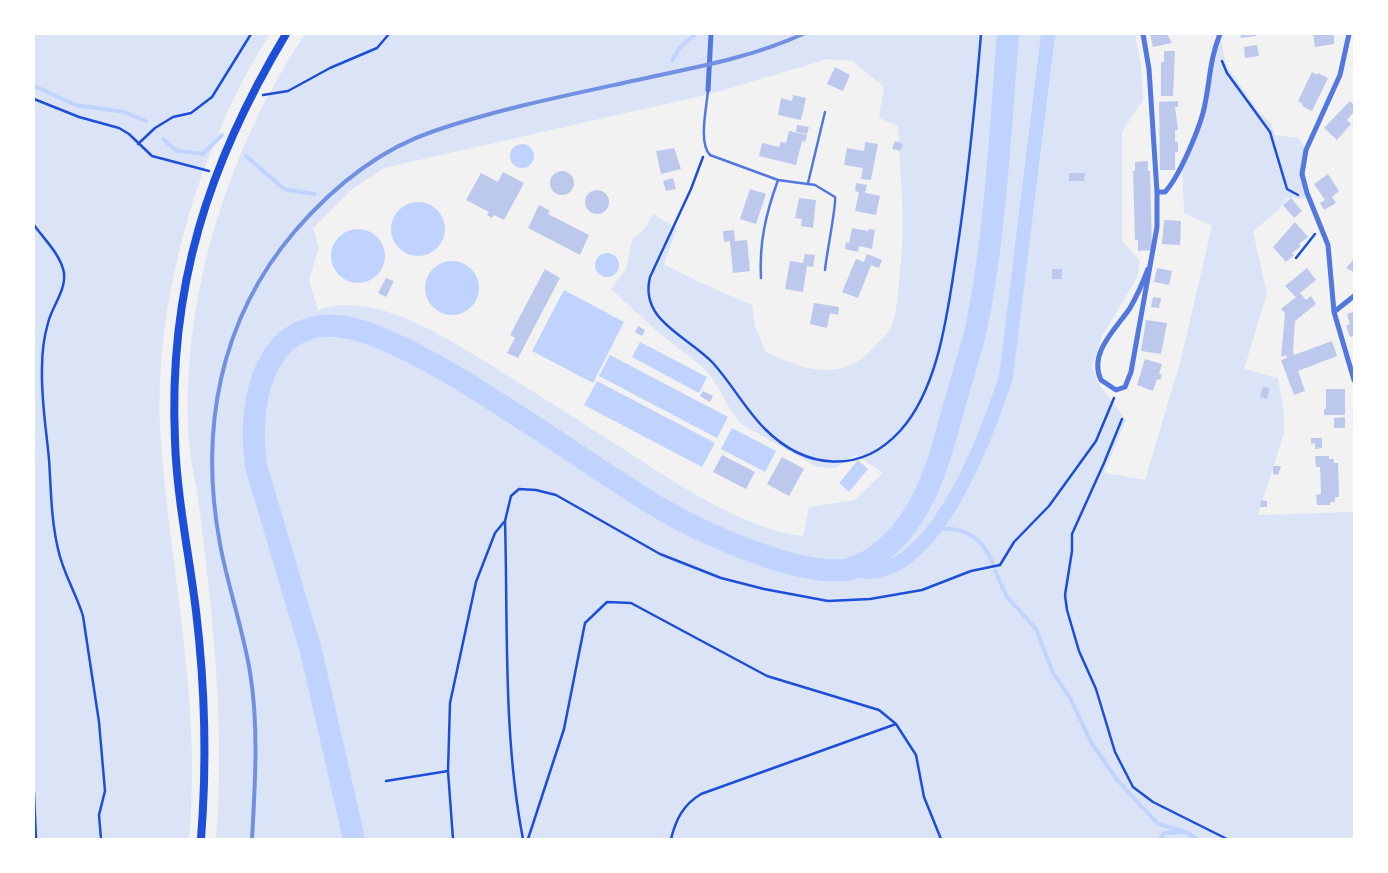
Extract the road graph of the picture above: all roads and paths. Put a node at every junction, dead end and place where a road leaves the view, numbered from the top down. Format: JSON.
{"nodes":[{"id":1,"x":251,"y":34,"type":"edge"},
{"id":2,"x":286,"y":34,"type":"edge"},
{"id":3,"x":389,"y":34,"type":"edge"},
{"id":4,"x":711,"y":34,"type":"edge"},
{"id":5,"x":981,"y":34,"type":"edge"},
{"id":6,"x":1143,"y":34,"type":"edge"},
{"id":7,"x":1220,"y":34,"type":"edge"},
{"id":8,"x":1349,"y":34,"type":"edge"},
{"id":9,"x":1222,"y":60,"type":"dead end"},
{"id":10,"x":266,"y":87,"type":"dead end"},
{"id":11,"x":708,"y":90,"type":"joint"},
{"id":12,"x":262,"y":95,"type":"junction"},
{"id":13,"x":34,"y":99,"type":"edge"},
{"id":14,"x":259,"y":102,"type":"dead end"},
{"id":15,"x":825,"y":112,"type":"dead end"},
{"id":16,"x":138,"y":144,"type":"junction"},
{"id":17,"x":705,"y":150,"type":"junction"},
{"id":18,"x":216,"y":172,"type":"junction"},
{"id":19,"x":778,"y":180,"type":"junction"},
{"id":20,"x":808,"y":183,"type":"junction"},
{"id":21,"x":1157,"y":192,"type":"junction"},
{"id":22,"x":1309,"y":199,"type":"junction"},
{"id":23,"x":34,"y":225,"type":"edge"},
{"id":24,"x":1321,"y":228,"type":"junction"},
{"id":25,"x":1296,"y":258,"type":"dead end"},
{"id":26,"x":1148,"y":269,"type":"junction"},
{"id":27,"x":825,"y":270,"type":"dead end"},
{"id":28,"x":761,"y":278,"type":"dead end"},
{"id":29,"x":1354,"y":296,"type":"edge"},
{"id":30,"x":1334,"y":312,"type":"junction"},
{"id":31,"x":1354,"y":380,"type":"edge"},
{"id":32,"x":1116,"y":390,"type":"junction"},
{"id":33,"x":1122,"y":419,"type":"dead end"},
{"id":34,"x":505,"y":521,"type":"junction"},
{"id":35,"x":896,"y":724,"type":"junction"},
{"id":36,"x":448,"y":770,"type":"junction"},
{"id":37,"x":386,"y":781,"type":"dead end"},
{"id":38,"x":34,"y":793,"type":"edge"},
{"id":39,"x":36,"y":839,"type":"edge"},
{"id":40,"x":100,"y":839,"type":"edge"},
{"id":41,"x":201,"y":839,"type":"edge"},
{"id":42,"x":453,"y":839,"type":"edge"},
{"id":43,"x":523,"y":839,"type":"edge"},
{"id":44,"x":528,"y":839,"type":"edge"},
{"id":45,"x":672,"y":839,"type":"edge"},
{"id":46,"x":941,"y":839,"type":"edge"},
{"id":47,"x":1227,"y":839,"type":"edge"}],
"edges":[{"from":1,"to":16,"type":"path"},
{"from":2,"to":18,"type":"main road"},
{"from":3,"to":12,"type":"path"},
{"from":4,"to":11,"type":"street"},
{"from":5,"to":17,"type":"path"},
{"from":6,"to":21,"type":"street"},
{"from":7,"to":21,"type":"street"},
{"from":8,"to":22,"type":"street"},
{"from":9,"to":22,"type":"path"},
{"from":10,"to":12,"type":"path"},
{"from":11,"to":17,"type":"lane"},
{"from":12,"to":14,"type":"path"},
{"from":13,"to":16,"type":"path"},
{"from":15,"to":20,"type":"lane"},
{"from":16,"to":18,"type":"path"},
{"from":17,"to":19,"type":"lane"},
{"from":18,"to":41,"type":"main road"},
{"from":19,"to":20,"type":"lane"},
{"from":19,"to":28,"type":"lane"},
{"from":20,"to":27,"type":"lane"},
{"from":21,"to":26,"type":"street"},
{"from":22,"to":24,"type":"street"},
{"from":23,"to":40,"type":"path"},
{"from":24,"to":25,"type":"path"},
{"from":24,"to":30,"type":"street"},
{"from":26,"to":32,"type":"street"},
{"from":26,"to":32,"type":"street"},
{"from":29,"to":30,"type":"street"},
{"from":30,"to":31,"type":"street"},
{"from":32,"to":34,"type":"path"},
{"from":33,"to":47,"type":"path"},
{"from":34,"to":36,"type":"path"},
{"from":34,"to":43,"type":"path"},
{"from":35,"to":44,"type":"path"},
{"from":35,"to":45,"type":"path"},
{"from":35,"to":46,"type":"path"},
{"from":36,"to":37,"type":"path"},
{"from":36,"to":42,"type":"path"},
{"from":38,"to":39,"type":"path"}]}
